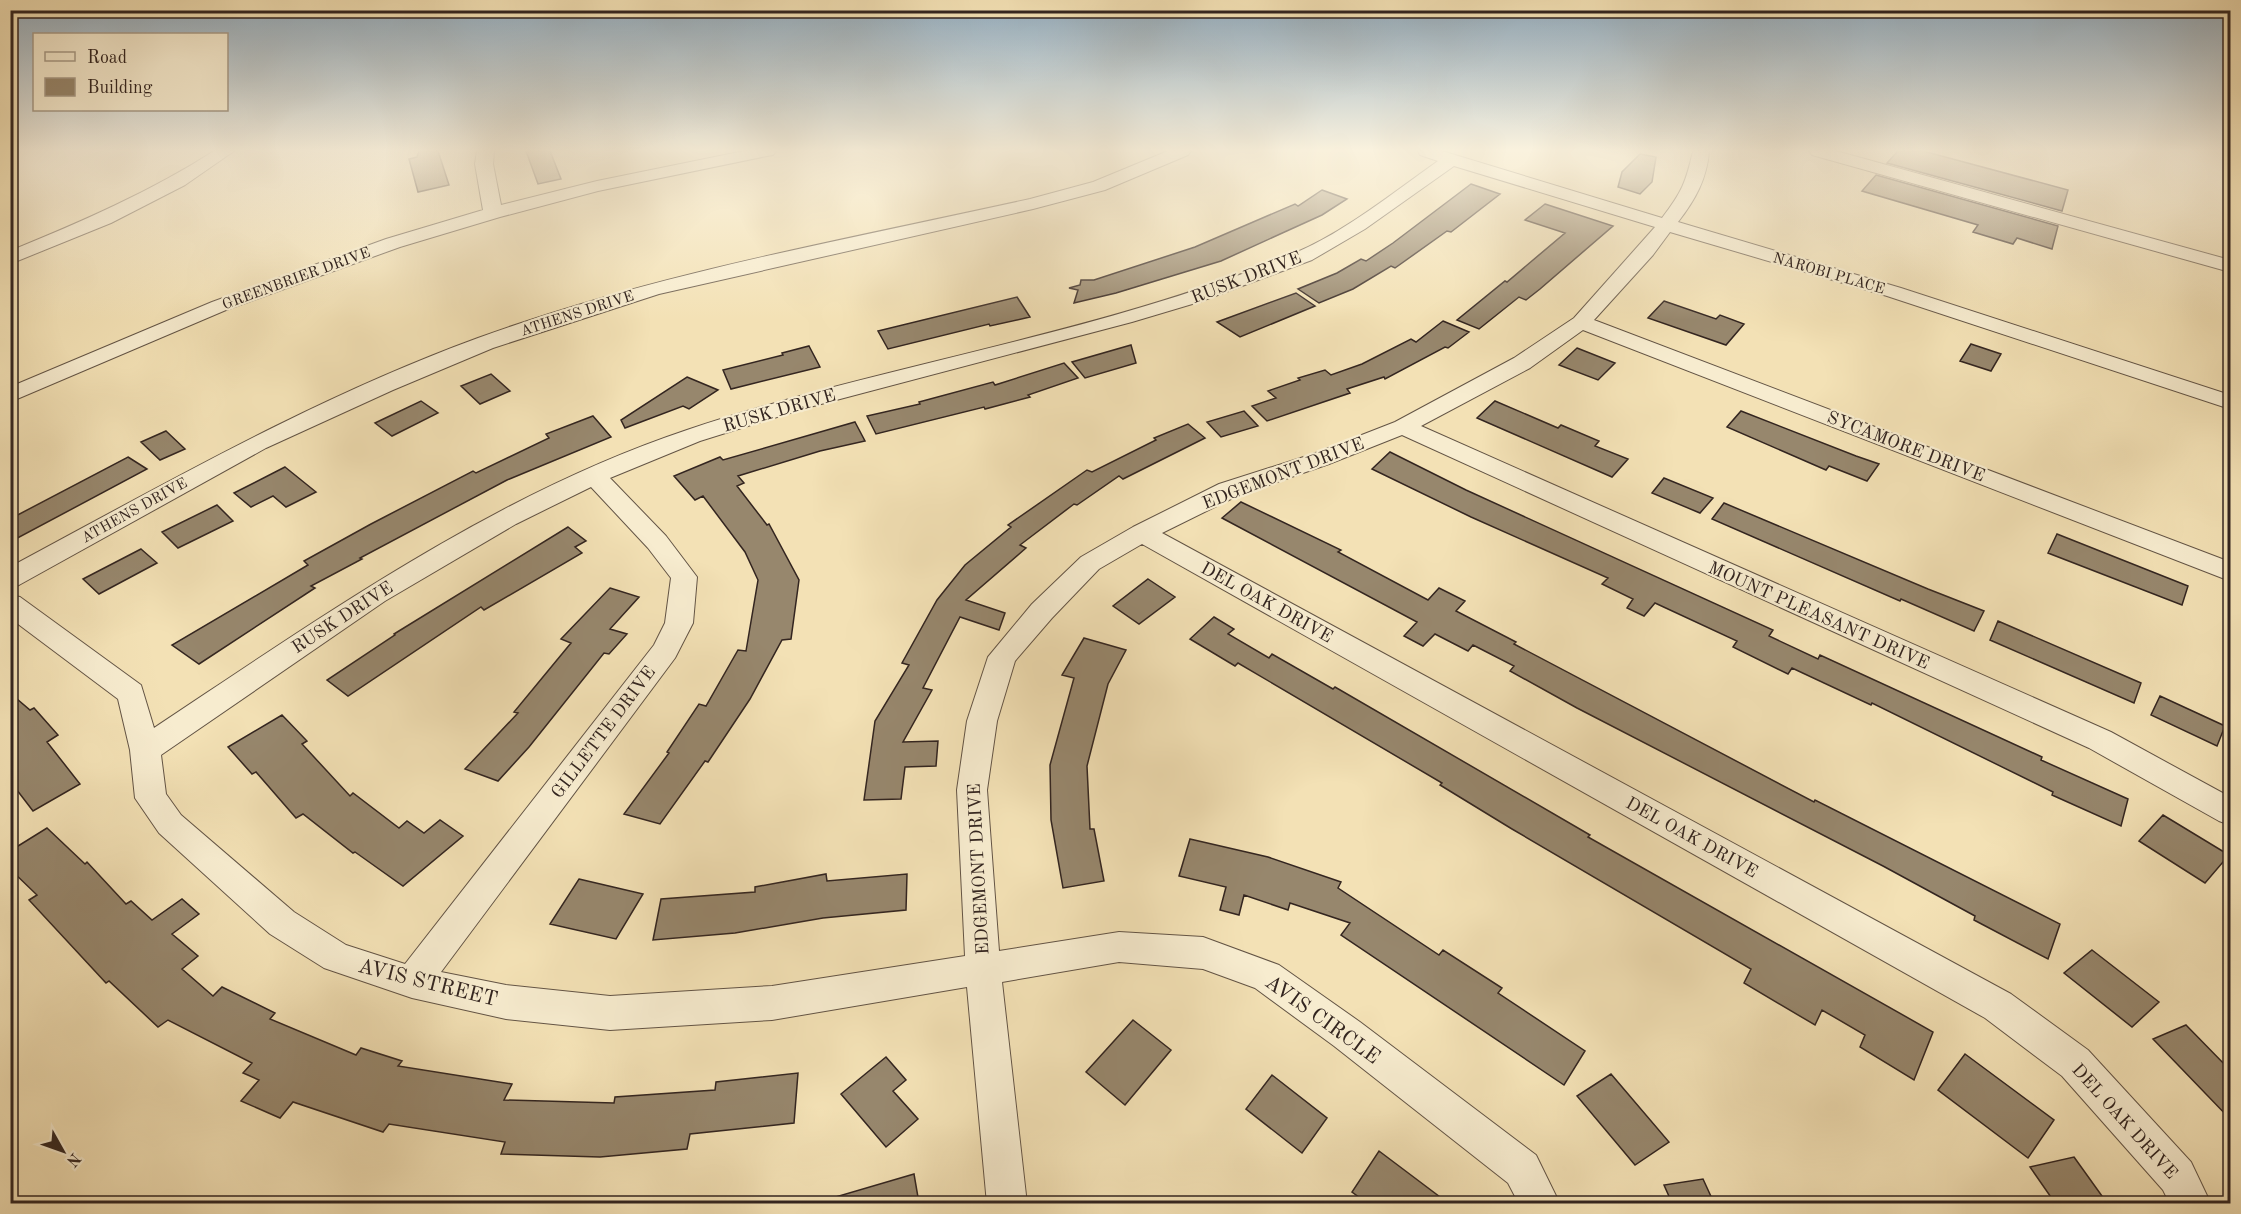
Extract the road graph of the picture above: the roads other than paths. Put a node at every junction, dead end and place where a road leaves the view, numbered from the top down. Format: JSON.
{"nodes":[{"id":1,"x":125,"y":208,"type":"edge"},
{"id":2,"x":492,"y":208,"type":"edge"},
{"id":3,"x":514,"y":208,"type":"edge"},
{"id":4,"x":1015,"y":208,"type":"edge"},
{"id":5,"x":1383,"y":208,"type":"edge"},
{"id":6,"x":1610,"y":208,"type":"edge"},
{"id":7,"x":1679,"y":208,"type":"edge"},
{"id":8,"x":2021,"y":208,"type":"edge"},
{"id":9,"x":493,"y":213,"type":"junction"},
{"id":10,"x":1666,"y":225,"type":"junction"},
{"id":11,"x":10,"y":258,"type":"edge"},
{"id":12,"x":2230,"y":266,"type":"edge"},
{"id":13,"x":1581,"y":322,"type":"junction"},
{"id":14,"x":10,"y":395,"type":"edge"},
{"id":15,"x":2230,"y":402,"type":"edge"},
{"id":16,"x":1403,"y":427,"type":"junction"},
{"id":17,"x":594,"y":476,"type":"junction"},
{"id":18,"x":1142,"y":533,"type":"junction"},
{"id":19,"x":2230,"y":572,"type":"edge"},
{"id":20,"x":10,"y":579,"type":"edge"},
{"id":21,"x":10,"y":604,"type":"edge"},
{"id":22,"x":145,"y":750,"type":"junction"},
{"id":23,"x":2230,"y":812,"type":"edge"},
{"id":24,"x":983,"y":968,"type":"junction"},
{"id":25,"x":412,"y":982,"type":"junction"},
{"id":26,"x":1007,"y":1203,"type":"edge"},
{"id":27,"x":1540,"y":1203,"type":"edge"},
{"id":28,"x":2191,"y":1203,"type":"edge"}],
"edges":[{"from":1,"to":11,"type":"street"},
{"from":2,"to":9,"type":"street"},
{"from":3,"to":9,"type":"street","name":"GREENBRIER DRIVE"},
{"from":4,"to":20,"type":"street","name":"ATHENS DRIVE"},
{"from":5,"to":17,"type":"street","name":"RUSK DRIVE"},
{"from":6,"to":10,"type":"street","name":"NAROBI PLACE"},
{"from":7,"to":10,"type":"street","name":"EDGEMONT DRIVE"},
{"from":8,"to":12,"type":"street"},
{"from":9,"to":14,"type":"street","name":"GREENBRIER DRIVE"},
{"from":10,"to":13,"type":"street","name":"EDGEMONT DRIVE"},
{"from":10,"to":15,"type":"street","name":"NAROBI PLACE"},
{"from":13,"to":16,"type":"street","name":"EDGEMONT DRIVE"},
{"from":13,"to":19,"type":"street","name":"SYCAMORE DRIVE"},
{"from":16,"to":18,"type":"street","name":"EDGEMONT DRIVE"},
{"from":16,"to":23,"type":"street","name":"MOUNT PLEASANT DRIVE"},
{"from":17,"to":22,"type":"street","name":"RUSK DRIVE"},
{"from":17,"to":25,"type":"street","name":"GILLETTE DRIVE"},
{"from":18,"to":24,"type":"street","name":"EDGEMONT DRIVE"},
{"from":18,"to":28,"type":"street","name":"DEL OAK DRIVE"},
{"from":21,"to":22,"type":"street","name":"AVIS STREET"},
{"from":22,"to":25,"type":"street","name":"AVIS STREET"},
{"from":24,"to":25,"type":"street","name":"AVIS STREET"},
{"from":24,"to":26,"type":"street","name":"EDGEMONT DRIVE"},
{"from":24,"to":27,"type":"street","name":"AVIS CIRCLE"}]}
